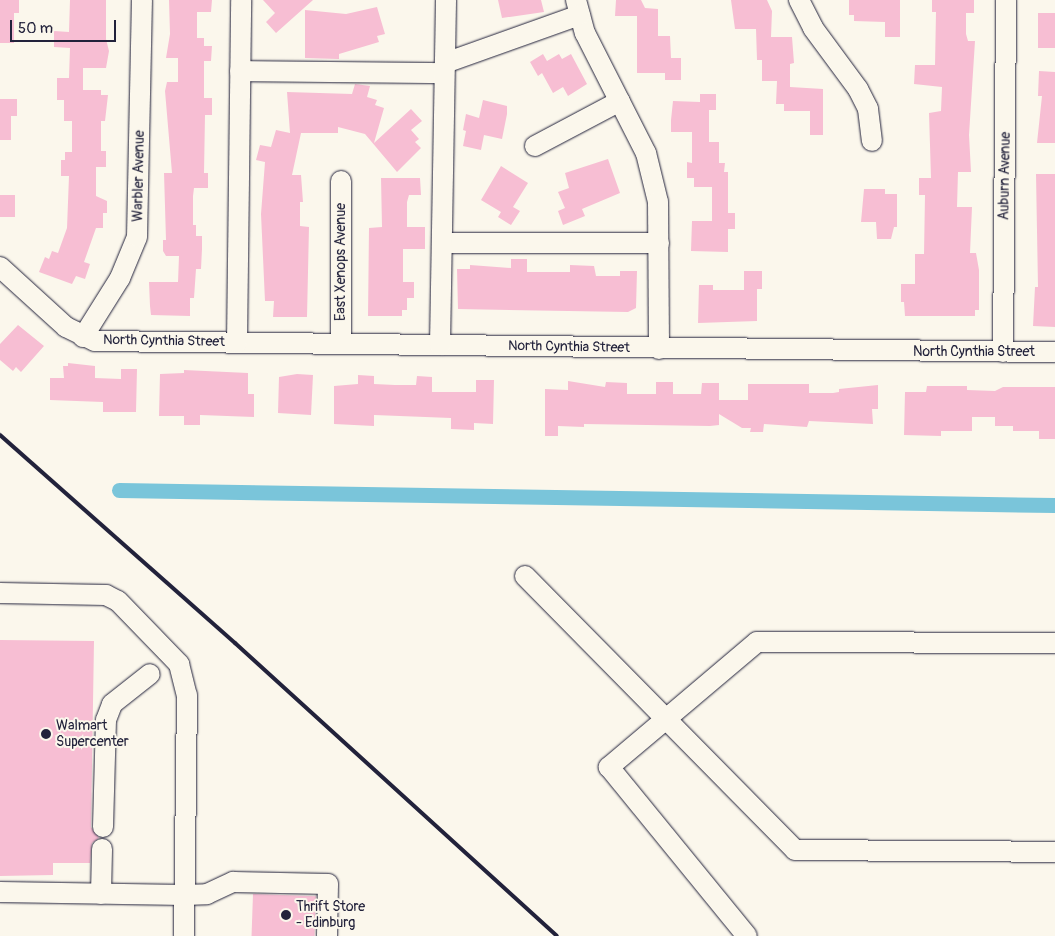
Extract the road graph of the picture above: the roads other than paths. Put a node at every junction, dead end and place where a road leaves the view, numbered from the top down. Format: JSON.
{"nodes":[{"id":1,"x":142,"y":0,"type":"edge"},
{"id":2,"x":241,"y":0,"type":"edge"},
{"id":3,"x":446,"y":0,"type":"edge"},
{"id":4,"x":798,"y":0,"type":"edge"},
{"id":5,"x":1006,"y":0,"type":"edge"},
{"id":6,"x":578,"y":7,"type":"edge"},
{"id":7,"x":445,"y":68,"type":"junction"},
{"id":8,"x":240,"y":71,"type":"junction"},
{"id":9,"x":620,"y":101,"type":"junction"},
{"id":10,"x":872,"y":141,"type":"dead end"},
{"id":11,"x":535,"y":146,"type":"dead end"},
{"id":12,"x":341,"y":181,"type":"dead end"},
{"id":13,"x":442,"y":243,"type":"junction"},
{"id":14,"x":659,"y":243,"type":"junction"},
{"id":15,"x":0,"y":266,"type":"edge"},
{"id":16,"x":83,"y":337,"type":"junction"},
{"id":17,"x":237,"y":342,"type":"junction"},
{"id":18,"x":341,"y":344,"type":"junction"},
{"id":19,"x":440,"y":345,"type":"junction"},
{"id":20,"x":659,"y":349,"type":"junction"},
{"id":21,"x":1003,"y":352,"type":"junction"},
{"id":22,"x":1055,"y":352,"type":"edge"},
{"id":23,"x":526,"y":576,"type":"dead end"},
{"id":24,"x":0,"y":592,"type":"edge"},
{"id":25,"x":1055,"y":643,"type":"edge"},
{"id":26,"x":150,"y":674,"type":"dead end"},
{"id":27,"x":666,"y":719,"type":"junction"},
{"id":28,"x":102,"y":826,"type":"dead end"},
{"id":29,"x":102,"y":849,"type":"dead end"},
{"id":30,"x":1055,"y":852,"type":"edge"},
{"id":31,"x":0,"y":892,"type":"edge"},
{"id":32,"x":101,"y":894,"type":"junction"},
{"id":33,"x":184,"y":895,"type":"junction"},
{"id":34,"x":184,"y":936,"type":"edge"},
{"id":35,"x":327,"y":936,"type":"edge"},
{"id":36,"x":747,"y":936,"type":"edge"}],
"edges":[{"from":1,"to":16,"type":"street","name":"Warbler Avenue"},
{"from":2,"to":8,"type":"street"},
{"from":3,"to":7,"type":"street"},
{"from":4,"to":10,"type":"street"},
{"from":5,"to":21,"type":"street","name":"Auburn Avenue"},
{"from":6,"to":7,"type":"street"},
{"from":6,"to":9,"type":"street"},
{"from":7,"to":8,"type":"street"},
{"from":7,"to":13,"type":"street"},
{"from":8,"to":17,"type":"street"},
{"from":9,"to":11,"type":"street"},
{"from":9,"to":14,"type":"street"},
{"from":12,"to":18,"type":"street","name":"East Xenops Avenue"},
{"from":13,"to":14,"type":"street"},
{"from":13,"to":19,"type":"street"},
{"from":14,"to":20,"type":"street"},
{"from":15,"to":16,"type":"street"},
{"from":16,"to":17,"type":"street","name":"North Cynthia Street"},
{"from":17,"to":18,"type":"street","name":"North Cynthia Street"},
{"from":18,"to":19,"type":"street","name":"North Cynthia Street"},
{"from":19,"to":20,"type":"street","name":"North Cynthia Street"},
{"from":20,"to":21,"type":"street","name":"North Cynthia Street"},
{"from":21,"to":22,"type":"street","name":"North Cynthia Street"},
{"from":23,"to":27,"type":"street"},
{"from":24,"to":33,"type":"street"},
{"from":25,"to":27,"type":"street"},
{"from":26,"to":28,"type":"street"},
{"from":27,"to":30,"type":"street"},
{"from":27,"to":36,"type":"street"},
{"from":29,"to":32,"type":"street"},
{"from":31,"to":32,"type":"street"},
{"from":32,"to":33,"type":"street"},
{"from":33,"to":34,"type":"street"},
{"from":33,"to":35,"type":"street"}]}
